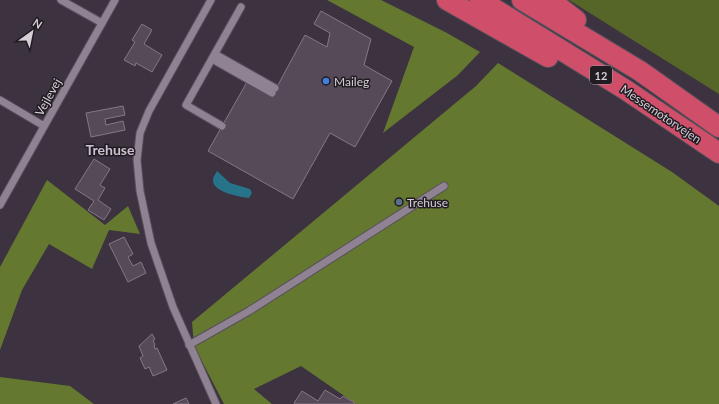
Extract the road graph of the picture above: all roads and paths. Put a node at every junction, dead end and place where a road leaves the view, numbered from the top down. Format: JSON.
{"nodes":[{"id":1,"x":61,"y":0,"type":"edge"},
{"id":2,"x":115,"y":0,"type":"edge"},
{"id":3,"x":211,"y":0,"type":"edge"},
{"id":4,"x":447,"y":0,"type":"edge"},
{"id":5,"x":480,"y":0,"type":"edge"},
{"id":6,"x":522,"y":0,"type":"edge"},
{"id":7,"x":550,"y":0,"type":"edge"},
{"id":8,"x":241,"y":7,"type":"dead end"},
{"id":9,"x":102,"y":23,"type":"junction"},
{"id":10,"x":214,"y":56,"type":"junction"},
{"id":11,"x":640,"y":71,"type":"junction"},
{"id":12,"x":274,"y":90,"type":"dead end"},
{"id":13,"x":626,"y":90,"type":"junction"},
{"id":14,"x":0,"y":100,"type":"edge"},
{"id":15,"x":44,"y":126,"type":"junction"},
{"id":16,"x":222,"y":126,"type":"dead end"},
{"id":17,"x":719,"y":127,"type":"edge"},
{"id":18,"x":719,"y":153,"type":"edge"},
{"id":19,"x":444,"y":186,"type":"dead end"},
{"id":20,"x":0,"y":205,"type":"edge"},
{"id":21,"x":189,"y":345,"type":"junction"},
{"id":22,"x":216,"y":404,"type":"edge"}],
"edges":[{"from":1,"to":9,"type":"street"},
{"from":2,"to":9,"type":"street","name":"Vejlevej"},
{"from":3,"to":21,"type":"street"},
{"from":4,"to":13,"type":"highway"},
{"from":5,"to":13,"type":"highway","name":"Messemotorvejen","number":"12"},
{"from":6,"to":11,"type":"highway","name":"Messemotorvejen","number":"12"},
{"from":7,"to":11,"type":"highway"},
{"from":8,"to":10,"type":"street"},
{"from":9,"to":15,"type":"street","name":"Vejlevej"},
{"from":10,"to":12,"type":"street"},
{"from":10,"to":16,"type":"street"},
{"from":11,"to":17,"type":"highway","name":"Messemotorvejen","number":"12"},
{"from":13,"to":18,"type":"highway","name":"Messemotorvejen","number":"12"},
{"from":14,"to":15,"type":"street"},
{"from":15,"to":20,"type":"street","name":"Vejlevej"},
{"from":19,"to":21,"type":"street"},
{"from":21,"to":22,"type":"street"}]}
